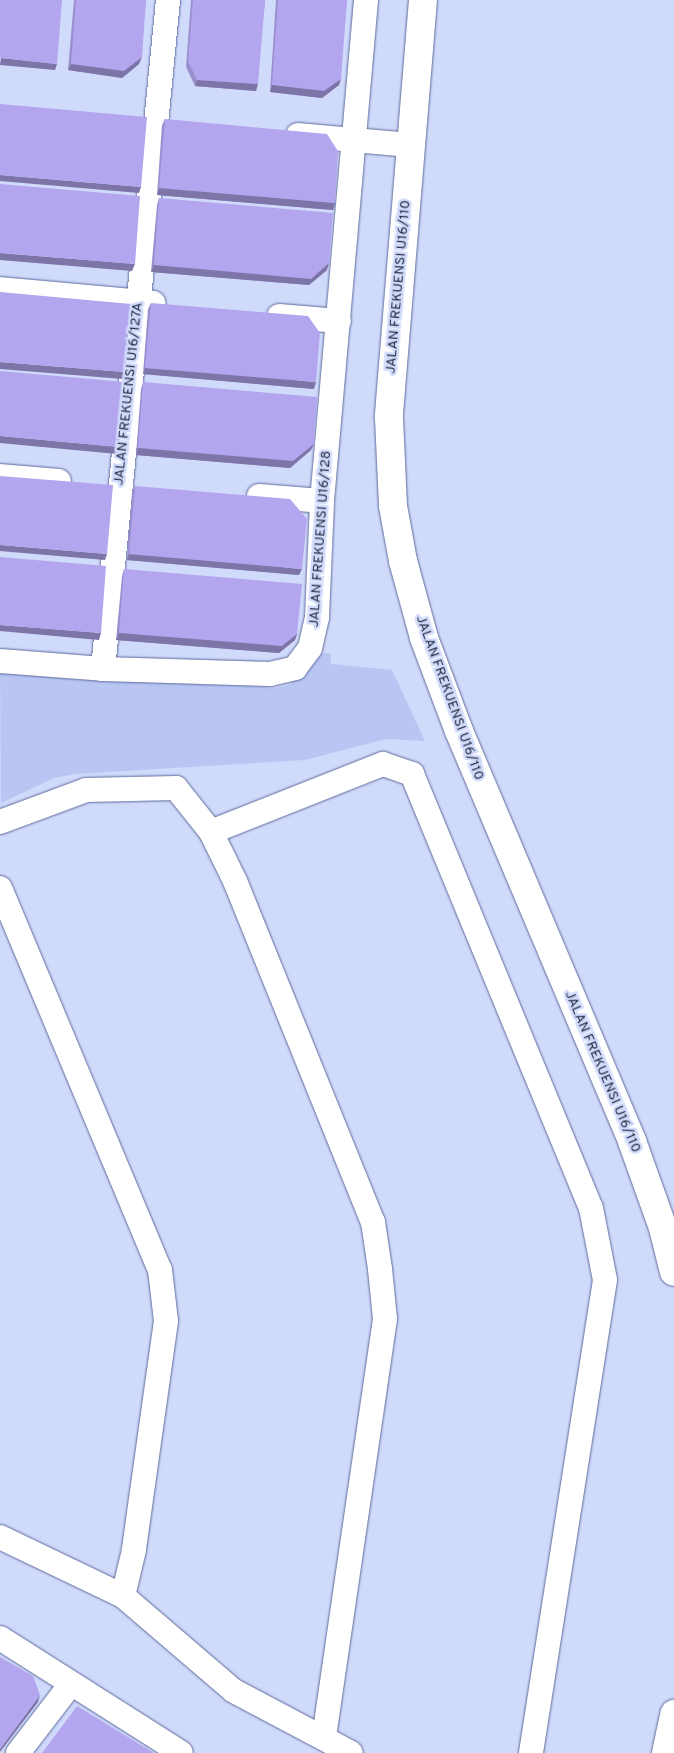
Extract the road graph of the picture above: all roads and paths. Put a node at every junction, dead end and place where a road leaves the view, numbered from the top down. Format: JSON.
{"nodes":[{"id":1,"x":168,"y":0,"type":"edge"},
{"id":2,"x":366,"y":0,"type":"edge"},
{"id":3,"x":423,"y":0,"type":"edge"},
{"id":4,"x":130,"y":118,"type":"edge"},
{"id":5,"x":168,"y":121,"type":"junction"},
{"id":6,"x":276,"y":133,"type":"edge"},
{"id":7,"x":355,"y":140,"type":"junction"},
{"id":8,"x":410,"y":144,"type":"junction"},
{"id":9,"x":0,"y":289,"type":"edge"},
{"id":10,"x":139,"y":302,"type":"junction"},
{"id":11,"x":177,"y":306,"type":"edge"},
{"id":12,"x":253,"y":313,"type":"edge"},
{"id":13,"x":339,"y":322,"type":"junction"},
{"id":14,"x":0,"y":476,"type":"edge"},
{"id":15,"x":99,"y":485,"type":"junction"},
{"id":16,"x":148,"y":488,"type":"edge"},
{"id":17,"x":235,"y":495,"type":"edge"},
{"id":18,"x":322,"y":501,"type":"junction"},
{"id":19,"x":0,"y":661,"type":"edge"},
{"id":20,"x":103,"y":669,"type":"junction"},
{"id":21,"x":0,"y":822,"type":"edge"},
{"id":22,"x":211,"y":832,"type":"junction"},
{"id":23,"x":0,"y":888,"type":"edge"},
{"id":24,"x":674,"y":1272,"type":"edge"},
{"id":25,"x":0,"y":1537,"type":"edge"},
{"id":26,"x":123,"y":1596,"type":"junction"},
{"id":27,"x":0,"y":1638,"type":"edge"},
{"id":28,"x":71,"y":1684,"type":"junction"},
{"id":29,"x":674,"y":1714,"type":"edge"},
{"id":30,"x":324,"y":1736,"type":"junction"},
{"id":31,"x":18,"y":1753,"type":"edge"},
{"id":32,"x":182,"y":1753,"type":"edge"},
{"id":33,"x":351,"y":1753,"type":"edge"},
{"id":34,"x":531,"y":1753,"type":"edge"},
{"id":35,"x":666,"y":1753,"type":"edge"}],
"edges":[{"from":1,"to":5,"type":"street","name":"JALAN FREKUENSI U16/127A"},
{"from":2,"to":7,"type":"street","name":"JALAN FREKUENSI U16/128"},
{"from":3,"to":8,"type":"street","name":"JALAN FREKUENSI U16/110"},
{"from":4,"to":5,"type":"street"},
{"from":5,"to":10,"type":"street","name":"JALAN FREKUENSI U16/127A"},
{"from":6,"to":7,"type":"street"},
{"from":7,"to":8,"type":"street"},
{"from":7,"to":13,"type":"street","name":"JALAN FREKUENSI U16/128"},
{"from":8,"to":24,"type":"street","name":"JALAN FREKUENSI U16/110"},
{"from":9,"to":10,"type":"street"},
{"from":10,"to":11,"type":"street"},
{"from":10,"to":15,"type":"street","name":"JALAN FREKUENSI U16/127A"},
{"from":12,"to":13,"type":"street"},
{"from":13,"to":18,"type":"street","name":"JALAN FREKUENSI U16/128"},
{"from":14,"to":15,"type":"street"},
{"from":15,"to":16,"type":"street"},
{"from":15,"to":20,"type":"street","name":"JALAN FREKUENSI U16/127A"},
{"from":17,"to":18,"type":"street"},
{"from":18,"to":20,"type":"street","name":"JALAN FREKUENSI U16/128"},
{"from":19,"to":20,"type":"street","name":"JALAN FREKUENSI U16/128"},
{"from":21,"to":22,"type":"street"},
{"from":22,"to":30,"type":"street"},
{"from":22,"to":34,"type":"street"},
{"from":23,"to":26,"type":"street"},
{"from":25,"to":26,"type":"street"},
{"from":26,"to":30,"type":"street"},
{"from":27,"to":28,"type":"street"},
{"from":28,"to":31,"type":"street"},
{"from":28,"to":32,"type":"street"},
{"from":29,"to":35,"type":"street"},
{"from":30,"to":33,"type":"street"}]}
